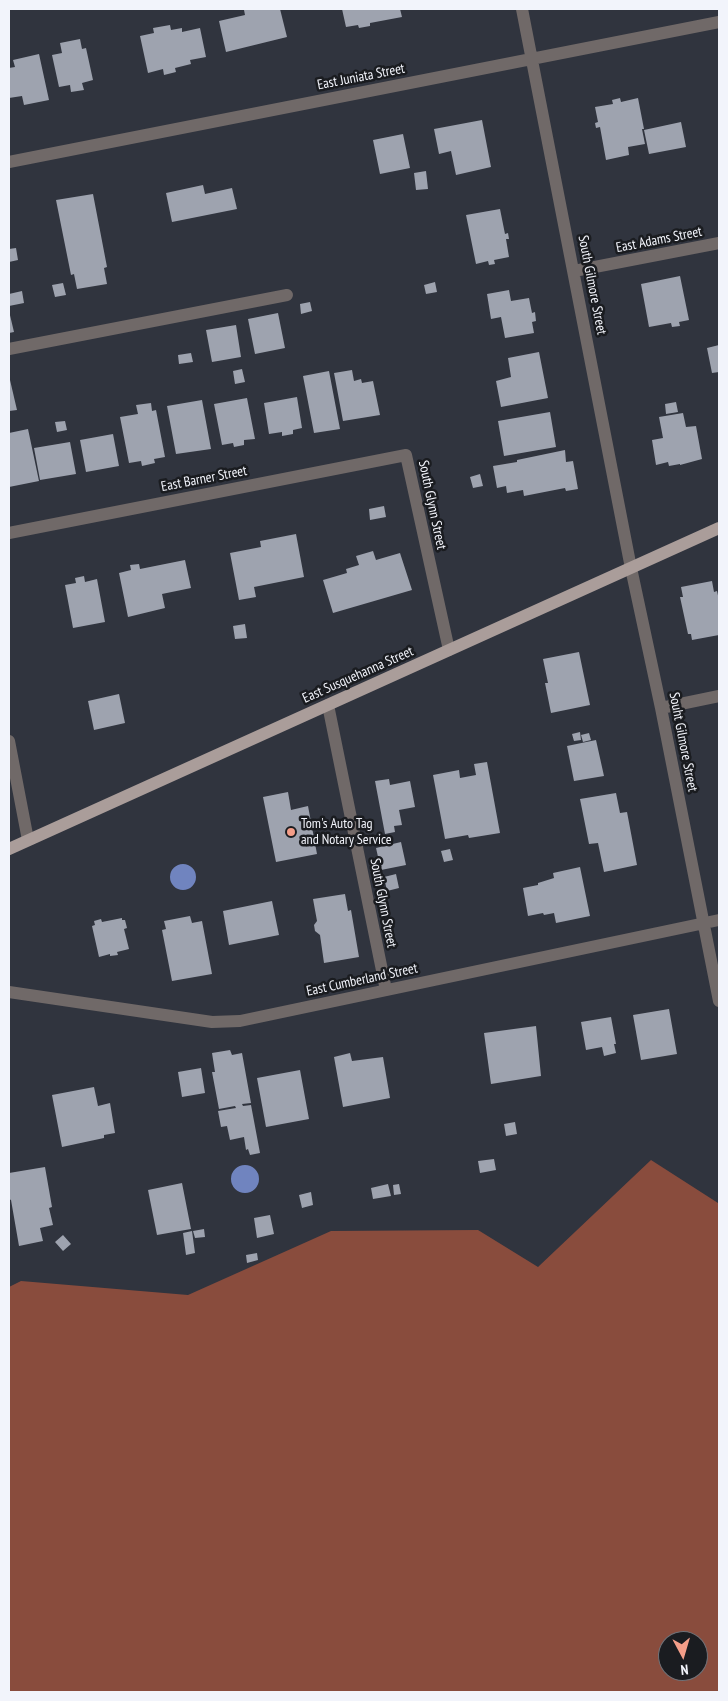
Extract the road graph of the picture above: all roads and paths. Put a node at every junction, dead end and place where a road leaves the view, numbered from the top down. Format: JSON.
{"nodes":[{"id":1,"x":522,"y":9,"type":"edge"},
{"id":2,"x":719,"y":22,"type":"edge"},
{"id":3,"x":532,"y":59,"type":"junction"},
{"id":4,"x":9,"y":162,"type":"edge"},
{"id":5,"x":719,"y":244,"type":"edge"},
{"id":6,"x":574,"y":271,"type":"junction"},
{"id":7,"x":287,"y":295,"type":"dead end"},
{"id":8,"x":9,"y":349,"type":"edge"},
{"id":9,"x":406,"y":455,"type":"joint"},
{"id":10,"x":719,"y":528,"type":"edge"},
{"id":11,"x":9,"y":533,"type":"edge"},
{"id":12,"x":631,"y":568,"type":"junction"},
{"id":13,"x":449,"y":650,"type":"junction"},
{"id":14,"x":719,"y":696,"type":"edge"},
{"id":15,"x":328,"y":705,"type":"junction"},
{"id":16,"x":661,"y":708,"type":"junction"},
{"id":17,"x":9,"y":741,"type":"edge"},
{"id":18,"x":28,"y":840,"type":"junction"},
{"id":19,"x":9,"y":849,"type":"edge"},
{"id":20,"x":719,"y":920,"type":"edge"},
{"id":21,"x":704,"y":923,"type":"junction"},
{"id":22,"x":386,"y":990,"type":"junction"},
{"id":23,"x":9,"y":992,"type":"edge"},
{"id":24,"x":719,"y":1001,"type":"edge"}],
"edges":[{"from":1,"to":3,"type":"street","name":"South Gilmore Street"},
{"from":2,"to":3,"type":"street","name":"East Juniata Street"},
{"from":3,"to":4,"type":"street","name":"East Juniata Street"},
{"from":3,"to":6,"type":"street","name":"South Gilmore Street"},
{"from":5,"to":6,"type":"street","name":"East Adams Street"},
{"from":6,"to":12,"type":"street","name":"South Gilmore Street"},
{"from":7,"to":8,"type":"street"},
{"from":9,"to":11,"type":"street","name":"East Barner Street"},
{"from":9,"to":13,"type":"street","name":"South Glynn Street"},
{"from":10,"to":12,"type":"main road","name":"East Susquehanna Street"},
{"from":12,"to":13,"type":"main road","name":"East Susquehanna Street"},
{"from":12,"to":16,"type":"street","name":"Souht Gilmore Street"},
{"from":13,"to":15,"type":"main road","name":"East Susquehanna Street"},
{"from":14,"to":16,"type":"street"},
{"from":15,"to":18,"type":"main road","name":"East Susquehanna Street"},
{"from":15,"to":22,"type":"street","name":"South Glynn Street"},
{"from":16,"to":21,"type":"street","name":"Souht Gilmore Street"},
{"from":17,"to":18,"type":"street"},
{"from":18,"to":19,"type":"main road","name":"East Susquehanna Street"},
{"from":20,"to":21,"type":"street","name":"East Cumberland Street"},
{"from":21,"to":22,"type":"street","name":"East Cumberland Street"},
{"from":21,"to":24,"type":"street"},
{"from":22,"to":23,"type":"street","name":"East Cumberland Street"}]}
